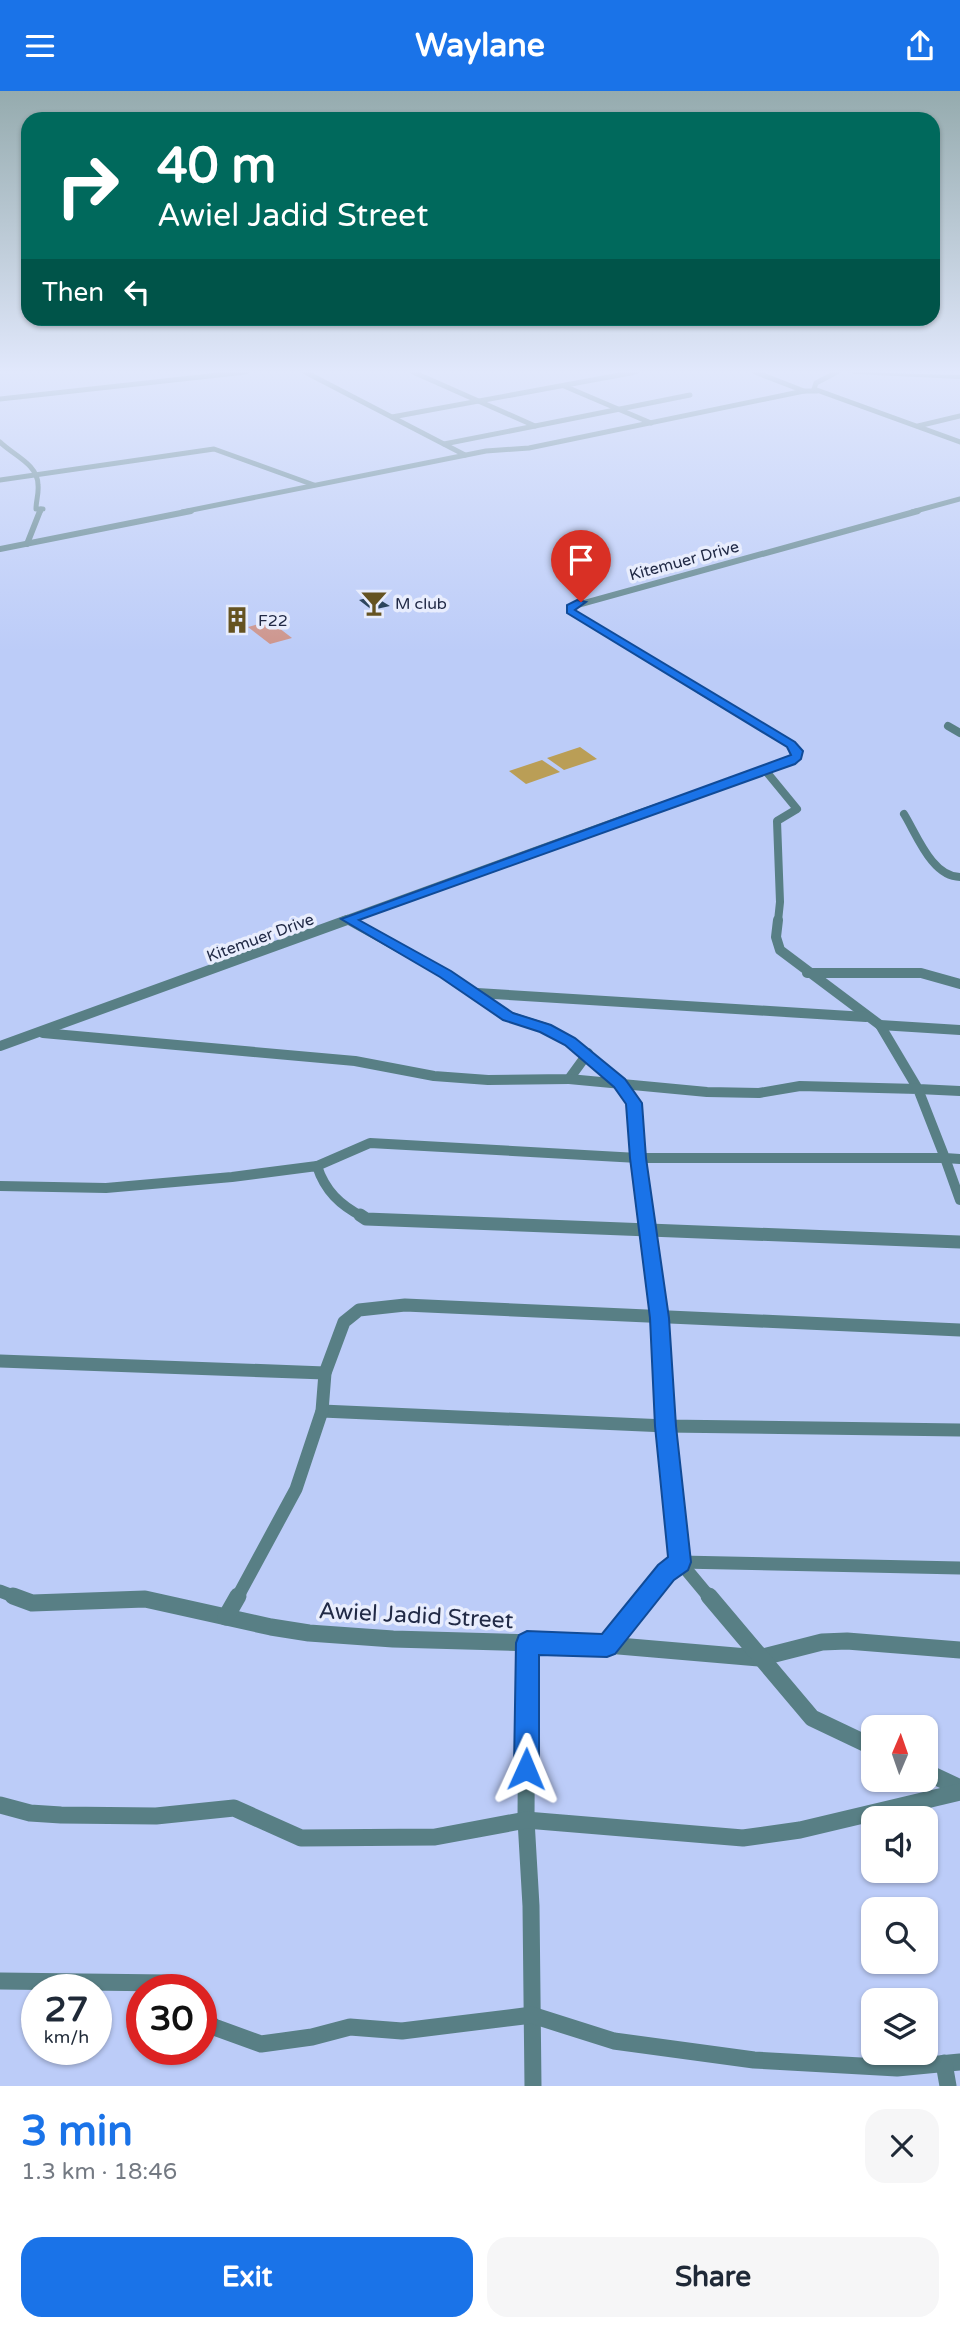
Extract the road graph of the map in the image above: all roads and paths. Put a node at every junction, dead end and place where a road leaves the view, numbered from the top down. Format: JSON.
{"nodes":[{"id":1,"x":30,"y":465,"type":"edge"},
{"id":2,"x":108,"y":465,"type":"edge"},
{"id":3,"x":259,"y":465,"type":"edge"},
{"id":4,"x":414,"y":465,"type":"edge"},
{"id":5,"x":36,"y":476,"type":"junction"},
{"id":6,"x":0,"y":480,"type":"edge"},
{"id":7,"x":314,"y":485,"type":"junction"},
{"id":8,"x":960,"y":499,"type":"edge"},
{"id":9,"x":27,"y":544,"type":"junction"},
{"id":10,"x":0,"y":549,"type":"edge"},
{"id":11,"x":960,"y":725,"type":"edge"},
{"id":12,"x":960,"y":733,"type":"edge"},
{"id":13,"x":765,"y":770,"type":"junction"},
{"id":14,"x":904,"y":814,"type":"dead end"},
{"id":15,"x":960,"y":877,"type":"edge"},
{"id":16,"x":348,"y":919,"type":"junction"},
{"id":17,"x":807,"y":973,"type":"junction"},
{"id":18,"x":960,"y":984,"type":"edge"},
{"id":19,"x":474,"y":993,"type":"junction"},
{"id":20,"x":869,"y":1017,"type":"junction"},
{"id":21,"x":880,"y":1025,"type":"junction"},
{"id":22,"x":960,"y":1030,"type":"edge"},
{"id":23,"x":39,"y":1033,"type":"junction"},
{"id":24,"x":0,"y":1046,"type":"edge"},
{"id":25,"x":588,"y":1053,"type":"junction"},
{"id":26,"x":569,"y":1079,"type":"junction"},
{"id":27,"x":620,"y":1083,"type":"junction"},
{"id":28,"x":918,"y":1089,"type":"junction"},
{"id":29,"x":960,"y":1091,"type":"edge"},
{"id":30,"x":638,"y":1158,"type":"junction"},
{"id":31,"x":945,"y":1158,"type":"junction"},
{"id":32,"x":960,"y":1159,"type":"edge"},
{"id":33,"x":317,"y":1166,"type":"junction"},
{"id":34,"x":0,"y":1186,"type":"edge"},
{"id":35,"x":960,"y":1200,"type":"edge"},
{"id":36,"x":649,"y":1229,"type":"junction"},
{"id":37,"x":960,"y":1242,"type":"edge"},
{"id":38,"x":659,"y":1318,"type":"junction"},
{"id":39,"x":960,"y":1330,"type":"edge"},
{"id":40,"x":0,"y":1361,"type":"edge"},
{"id":41,"x":325,"y":1373,"type":"junction"},
{"id":42,"x":322,"y":1411,"type":"junction"},
{"id":43,"x":666,"y":1426,"type":"junction"},
{"id":44,"x":960,"y":1430,"type":"edge"},
{"id":45,"x":680,"y":1562,"type":"junction"},
{"id":46,"x":960,"y":1568,"type":"edge"},
{"id":47,"x":0,"y":1591,"type":"edge"},
{"id":48,"x":226,"y":1618,"type":"junction"},
{"id":49,"x":527,"y":1643,"type":"junction"},
{"id":50,"x":607,"y":1645,"type":"junction"},
{"id":51,"x":960,"y":1650,"type":"edge"},
{"id":52,"x":759,"y":1658,"type":"junction"},
{"id":53,"x":861,"y":1741,"type":"edge"},
{"id":54,"x":938,"y":1778,"type":"edge"},
{"id":55,"x":960,"y":1790,"type":"edge"},
{"id":56,"x":0,"y":1805,"type":"edge"},
{"id":57,"x":526,"y":1820,"type":"junction"},
{"id":58,"x":0,"y":1981,"type":"edge"},
{"id":59,"x":126,"y":1982,"type":"edge"},
{"id":60,"x":532,"y":2015,"type":"junction"},
{"id":61,"x":217,"y":2028,"type":"edge"},
{"id":62,"x":952,"y":2062,"type":"edge"},
{"id":63,"x":533,"y":2086,"type":"edge"},
{"id":64,"x":948,"y":2086,"type":"edge"}],
"edges":[{"from":1,"to":5,"type":"street"},
{"from":2,"to":5,"type":"street"},
{"from":3,"to":7,"type":"street"},
{"from":4,"to":7,"type":"street"},
{"from":5,"to":6,"type":"street"},
{"from":5,"to":9,"type":"street"},
{"from":7,"to":9,"type":"street"},
{"from":8,"to":13,"type":"street","name":"Kitemuer Drive"},
{"from":9,"to":10,"type":"street"},
{"from":11,"to":12,"type":"street"},
{"from":13,"to":16,"type":"street","name":"Kitemuer Drive"},
{"from":13,"to":17,"type":"street"},
{"from":14,"to":15,"type":"street"},
{"from":16,"to":19,"type":"street"},
{"from":16,"to":23,"type":"street","name":"Kitemuer Drive"},
{"from":17,"to":18,"type":"street"},
{"from":17,"to":20,"type":"street"},
{"from":19,"to":20,"type":"street"},
{"from":19,"to":25,"type":"street"},
{"from":20,"to":21,"type":"street"},
{"from":21,"to":22,"type":"street"},
{"from":21,"to":28,"type":"street"},
{"from":23,"to":24,"type":"street","name":"Kitemuer Drive"},
{"from":23,"to":26,"type":"street"},
{"from":25,"to":26,"type":"street"},
{"from":25,"to":27,"type":"street"},
{"from":26,"to":27,"type":"street"},
{"from":27,"to":28,"type":"street"},
{"from":27,"to":30,"type":"street"},
{"from":28,"to":29,"type":"street"},
{"from":28,"to":31,"type":"street"},
{"from":30,"to":31,"type":"street"},
{"from":30,"to":33,"type":"street"},
{"from":30,"to":36,"type":"street"},
{"from":31,"to":32,"type":"street"},
{"from":31,"to":35,"type":"street"},
{"from":33,"to":34,"type":"street"},
{"from":33,"to":36,"type":"street"},
{"from":36,"to":37,"type":"street"},
{"from":36,"to":38,"type":"street"},
{"from":38,"to":39,"type":"street"},
{"from":38,"to":41,"type":"street"},
{"from":38,"to":43,"type":"street"},
{"from":40,"to":41,"type":"street"},
{"from":41,"to":42,"type":"street"},
{"from":42,"to":43,"type":"street"},
{"from":42,"to":48,"type":"street"},
{"from":43,"to":44,"type":"street"},
{"from":43,"to":45,"type":"street"},
{"from":45,"to":46,"type":"street"},
{"from":45,"to":50,"type":"street"},
{"from":45,"to":52,"type":"street"},
{"from":47,"to":48,"type":"street","name":"Awiel Jadid Street"},
{"from":48,"to":49,"type":"street","name":"Awiel Jadid Street"},
{"from":49,"to":50,"type":"street","name":"Awiel Jadid Street"},
{"from":49,"to":57,"type":"street"},
{"from":50,"to":52,"type":"street","name":"Awiel Jadid Street"},
{"from":51,"to":52,"type":"street","name":"Awiel Jadid Street"},
{"from":52,"to":53,"type":"street"},
{"from":54,"to":55,"type":"street"},
{"from":55,"to":57,"type":"street"},
{"from":56,"to":57,"type":"street"},
{"from":57,"to":60,"type":"street"},
{"from":58,"to":59,"type":"street"},
{"from":60,"to":61,"type":"street"},
{"from":60,"to":62,"type":"street"},
{"from":60,"to":63,"type":"street"},
{"from":62,"to":64,"type":"street"}]}
